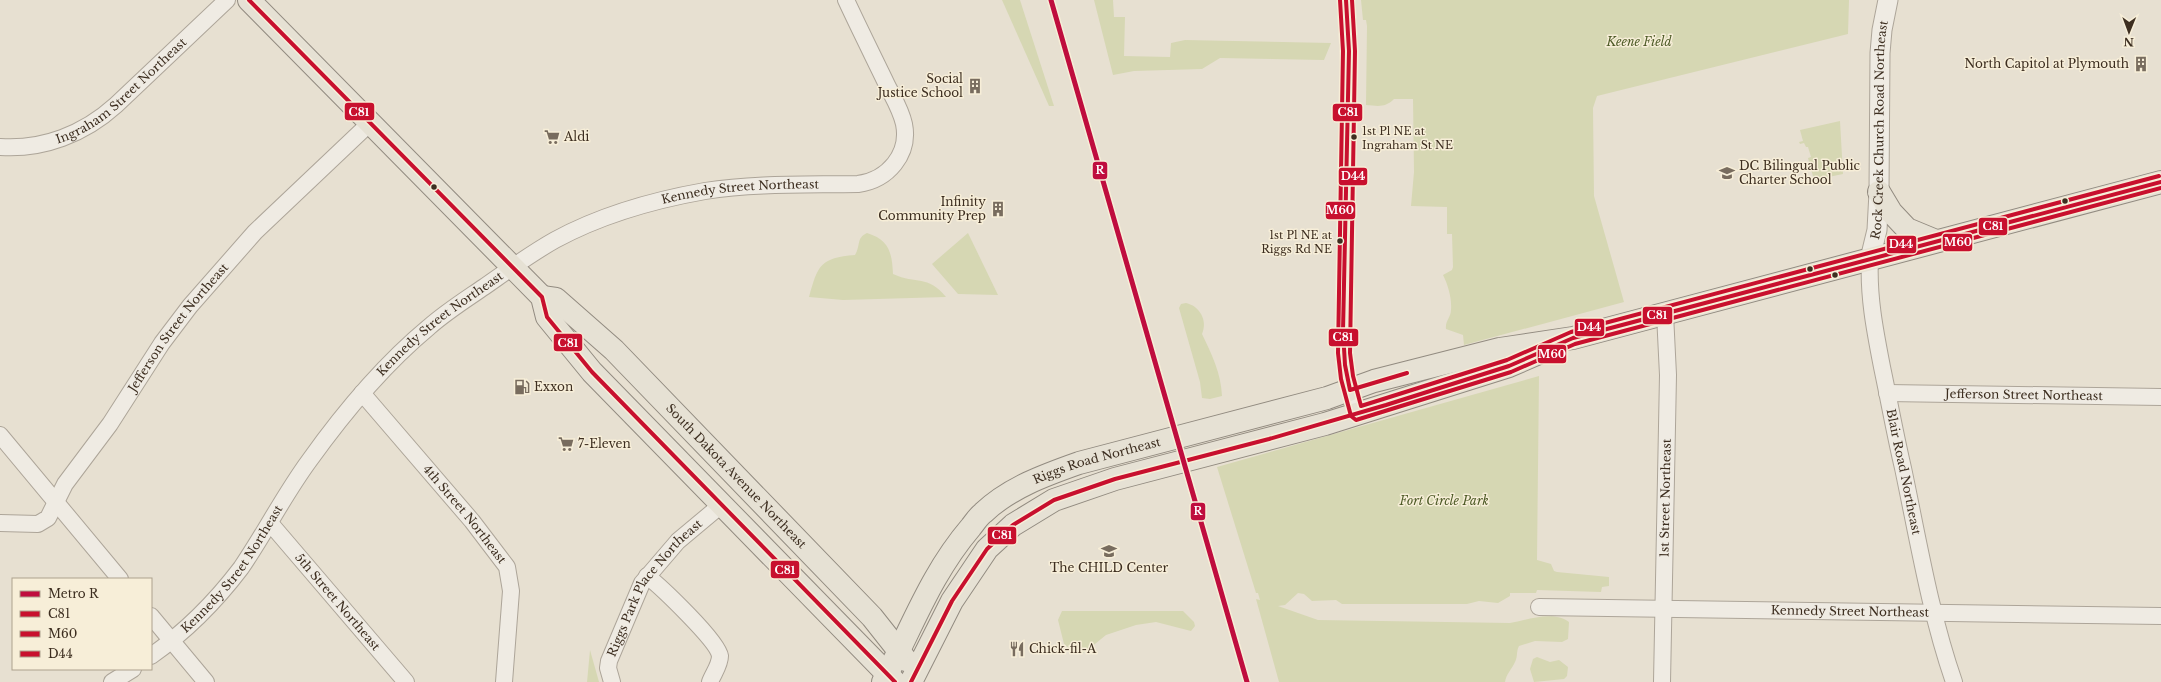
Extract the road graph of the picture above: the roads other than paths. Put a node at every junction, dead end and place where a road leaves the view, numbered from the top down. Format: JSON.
{"nodes":[{"id":1,"x":226,"y":0,"type":"edge"},
{"id":2,"x":249,"y":0,"type":"edge"},
{"id":3,"x":846,"y":0,"type":"edge"},
{"id":4,"x":1346,"y":0,"type":"edge"},
{"id":5,"x":1888,"y":0,"type":"edge"},
{"id":6,"x":370,"y":123,"type":"junction"},
{"id":7,"x":0,"y":147,"type":"edge"},
{"id":8,"x":2161,"y":182,"type":"edge"},
{"id":9,"x":1879,"y":192,"type":"junction"},
{"id":10,"x":1936,"y":242,"type":"junction"},
{"id":11,"x":1870,"y":259,"type":"junction"},
{"id":12,"x":511,"y":268,"type":"junction"},
{"id":13,"x":542,"y":297,"type":"junction"},
{"id":14,"x":1665,"y":314,"type":"junction"},
{"id":15,"x":1573,"y":338,"type":"junction"},
{"id":16,"x":1350,"y":390,"type":"junction"},
{"id":17,"x":362,"y":393,"type":"junction"},
{"id":18,"x":1887,"y":393,"type":"junction"},
{"id":19,"x":2161,"y":396,"type":"edge"},
{"id":20,"x":1357,"y":414,"type":"junction"},
{"id":21,"x":0,"y":435,"type":"edge"},
{"id":22,"x":55,"y":502,"type":"junction"},
{"id":23,"x":721,"y":505,"type":"junction"},
{"id":24,"x":0,"y":523,"type":"edge"},
{"id":25,"x":270,"y":523,"type":"junction"},
{"id":26,"x":647,"y":576,"type":"junction"},
{"id":27,"x":119,"y":578,"type":"edge"},
{"id":28,"x":1539,"y":607,"type":"dead end"},
{"id":29,"x":1663,"y":608,"type":"junction"},
{"id":30,"x":1934,"y":612,"type":"junction"},
{"id":31,"x":2161,"y":616,"type":"edge"},
{"id":32,"x":152,"y":617,"type":"edge"},
{"id":33,"x":171,"y":640,"type":"junction"},
{"id":34,"x":898,"y":650,"type":"junction"},
{"id":35,"x":152,"y":655,"type":"edge"},
{"id":36,"x":131,"y":670,"type":"edge"},
{"id":37,"x":888,"y":679,"type":"edge"},
{"id":38,"x":917,"y":679,"type":"edge"},
{"id":39,"x":112,"y":682,"type":"edge"},
{"id":40,"x":206,"y":682,"type":"edge"},
{"id":41,"x":406,"y":682,"type":"edge"},
{"id":42,"x":504,"y":682,"type":"edge"},
{"id":43,"x":612,"y":682,"type":"edge"},
{"id":44,"x":710,"y":682,"type":"edge"},
{"id":45,"x":1662,"y":682,"type":"edge"},
{"id":46,"x":1954,"y":682,"type":"edge"}],
"edges":[{"from":1,"to":7,"type":"street","name":"Ingraham Street Northeast"},
{"from":2,"to":6,"type":"main road","name":"South Dakota Avenue Northeast"},
{"from":3,"to":12,"type":"street","name":"Kennedy Street Northeast"},
{"from":4,"to":16,"type":"street"},
{"from":5,"to":9,"type":"street","name":"Rock Creek Church Road Northeast"},
{"from":6,"to":12,"type":"main road","name":"South Dakota Avenue Northeast"},
{"from":6,"to":22,"type":"street","name":"Jefferson Street Northeast"},
{"from":8,"to":10,"type":"main road","name":"Riggs Road Northeast"},
{"from":9,"to":10,"type":"main road"},
{"from":9,"to":11,"type":"street","name":"Rock Creek Church Road Northeast"},
{"from":10,"to":11,"type":"main road","name":"Riggs Road Northeast"},
{"from":11,"to":14,"type":"main road","name":"Riggs Road Northeast"},
{"from":11,"to":18,"type":"street","name":"Blair Road Northeast"},
{"from":12,"to":13,"type":"main road","name":"South Dakota Avenue Northeast"},
{"from":12,"to":17,"type":"street","name":"Kennedy Street Northeast"},
{"from":13,"to":23,"type":"main road"},
{"from":13,"to":34,"type":"main road","name":"South Dakota Avenue Northeast"},
{"from":14,"to":15,"type":"main road","name":"Riggs Road Northeast"},
{"from":14,"to":29,"type":"street","name":"1st Street Northeast"},
{"from":15,"to":16,"type":"main road","name":"Riggs Road Northeast"},
{"from":15,"to":20,"type":"main road","name":"Riggs Road Northeast"},
{"from":16,"to":20,"type":"street"},
{"from":16,"to":34,"type":"main road","name":"Riggs Road Northeast"},
{"from":17,"to":25,"type":"street","name":"Kennedy Street Northeast"},
{"from":17,"to":42,"type":"street","name":"4th Street Northeast"},
{"from":18,"to":19,"type":"street","name":"Jefferson Street Northeast"},
{"from":18,"to":30,"type":"street","name":"Blair Road Northeast"},
{"from":20,"to":38,"type":"main road","name":"Riggs Road Northeast"},
{"from":21,"to":22,"type":"street"},
{"from":22,"to":24,"type":"street","name":"Jefferson Street Northeast"},
{"from":22,"to":27,"type":"street"},
{"from":23,"to":26,"type":"street","name":"Riggs Park Place Northeast"},
{"from":23,"to":37,"type":"main road"},
{"from":25,"to":33,"type":"street","name":"Kennedy Street Northeast"},
{"from":25,"to":41,"type":"street","name":"5th Street Northeast"},
{"from":26,"to":43,"type":"street","name":"Riggs Park Place Northeast"},
{"from":26,"to":44,"type":"street"},
{"from":28,"to":29,"type":"street","name":"Kennedy Street Northeast"},
{"from":29,"to":30,"type":"street","name":"Kennedy Street Northeast"},
{"from":29,"to":45,"type":"street","name":"1st Street Northeast"},
{"from":30,"to":31,"type":"street","name":"Kennedy Street Northeast"},
{"from":30,"to":46,"type":"street","name":"Blair Road Northeast"},
{"from":32,"to":33,"type":"street"},
{"from":33,"to":35,"type":"street","name":"Kennedy Street Northeast"},
{"from":33,"to":40,"type":"street"},
{"from":34,"to":37,"type":"main road","name":"Riggs Road Northeast"},
{"from":34,"to":38,"type":"main road","name":"South Dakota Avenue Northeast"},
{"from":36,"to":39,"type":"street"}]}
